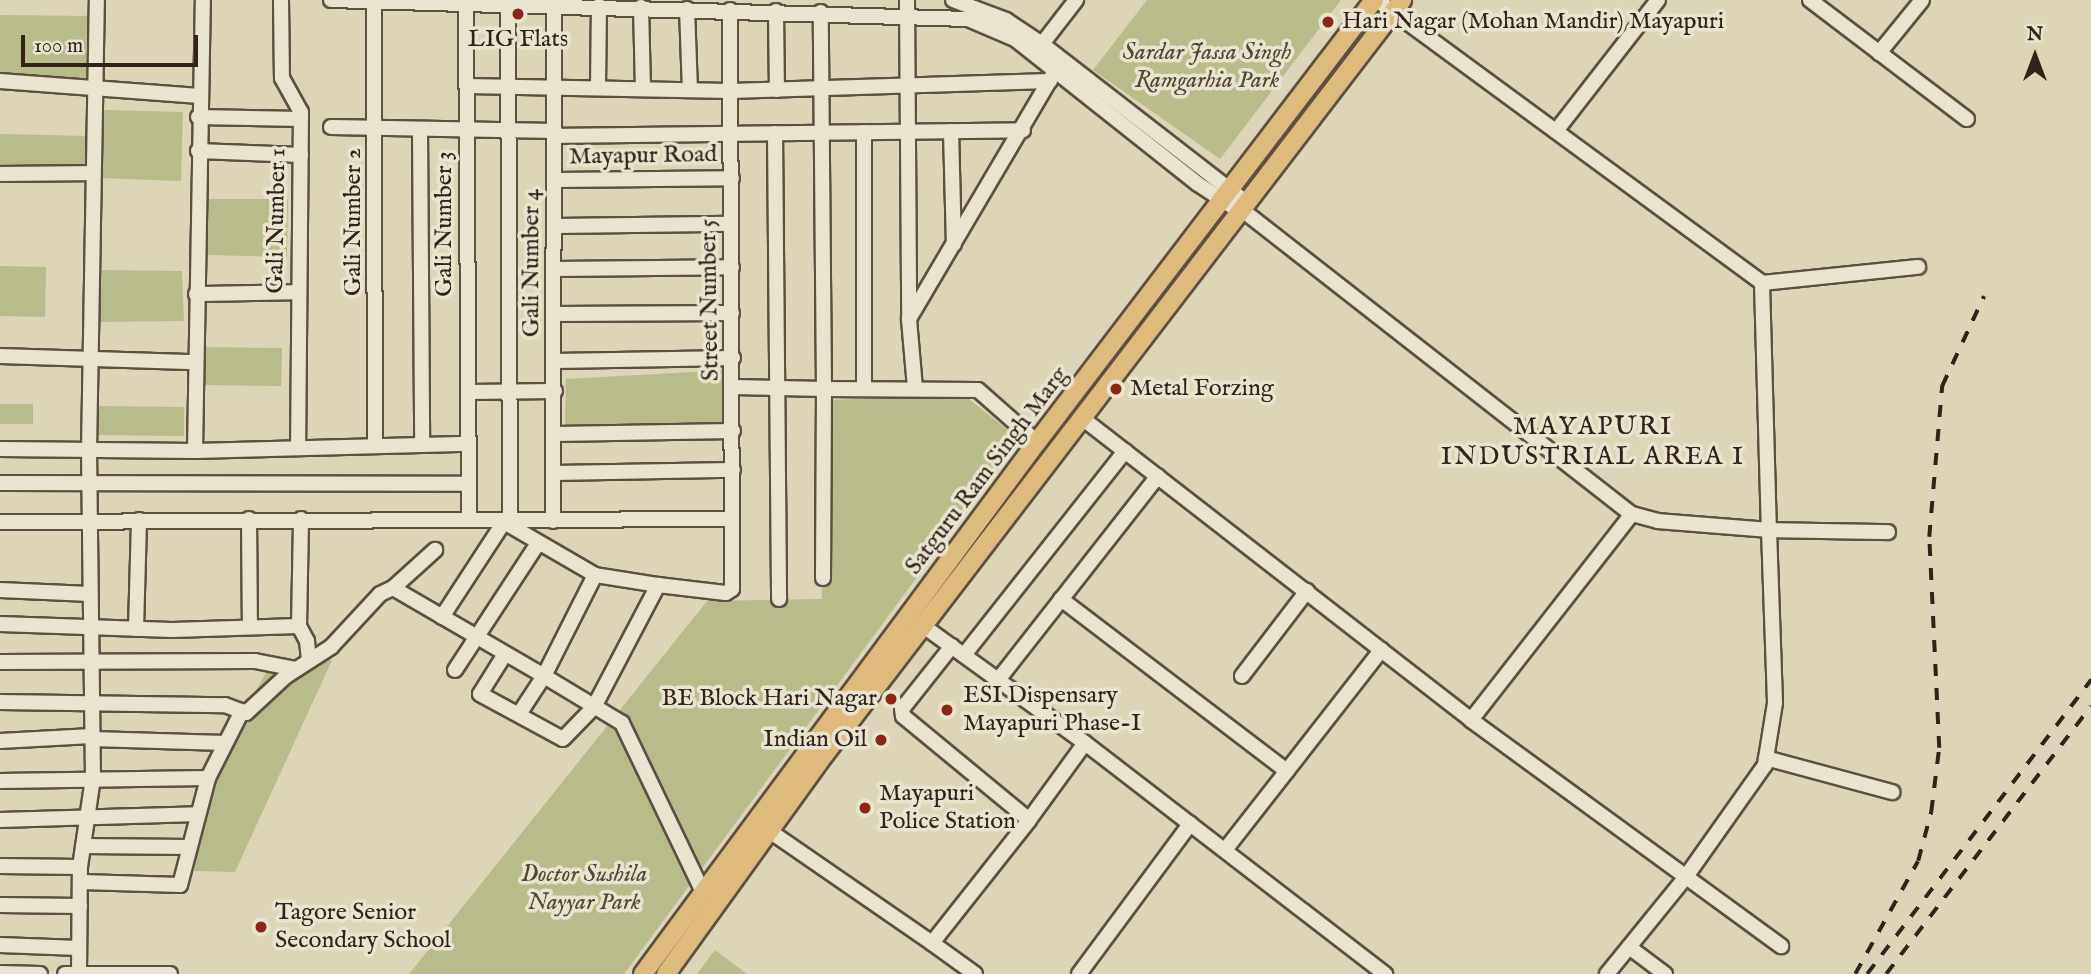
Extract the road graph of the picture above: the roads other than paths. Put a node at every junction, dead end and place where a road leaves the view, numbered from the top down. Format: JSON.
{"nodes":[{"id":1,"x":97,"y":0,"type":"edge"},
{"id":2,"x":202,"y":0,"type":"edge"},
{"id":3,"x":281,"y":0,"type":"edge"},
{"id":4,"x":331,"y":0,"type":"edge"},
{"id":5,"x":374,"y":0,"type":"edge"},
{"id":6,"x":953,"y":0,"type":"edge"},
{"id":7,"x":1076,"y":0,"type":"edge"},
{"id":8,"x":1375,"y":0,"type":"edge"},
{"id":9,"x":1658,"y":0,"type":"edge"},
{"id":10,"x":1810,"y":0,"type":"edge"},
{"id":11,"x":1922,"y":0,"type":"edge"},
{"id":12,"x":466,"y":2,"type":"edge"},
{"id":13,"x":508,"y":4,"type":"junction"},
{"id":14,"x":554,"y":5,"type":"junction"},
{"id":15,"x":751,"y":5,"type":"edge"},
{"id":16,"x":599,"y":6,"type":"junction"},
{"id":17,"x":1397,"y":6,"type":"edge"},
{"id":18,"x":642,"y":7,"type":"junction"},
{"id":19,"x":908,"y":7,"type":"edge"},
{"id":20,"x":687,"y":9,"type":"junction"},
{"id":21,"x":730,"y":10,"type":"junction"},
{"id":22,"x":776,"y":11,"type":"junction"},
{"id":23,"x":821,"y":12,"type":"junction"},
{"id":24,"x":1042,"y":44,"type":"junction"},
{"id":25,"x":1880,"y":53,"type":"junction"},
{"id":26,"x":1053,"y":76,"type":"junction"},
{"id":27,"x":0,"y":81,"type":"edge"},
{"id":28,"x":909,"y":85,"type":"junction"},
{"id":29,"x":467,"y":86,"type":"junction"},
{"id":30,"x":508,"y":86,"type":"junction"},
{"id":31,"x":555,"y":87,"type":"junction"},
{"id":32,"x":92,"y":88,"type":"junction"},
{"id":33,"x":598,"y":88,"type":"junction"},
{"id":34,"x":643,"y":89,"type":"junction"},
{"id":35,"x":821,"y":89,"type":"junction"},
{"id":36,"x":690,"y":90,"type":"junction"},
{"id":37,"x":777,"y":90,"type":"junction"},
{"id":38,"x":730,"y":91,"type":"junction"},
{"id":39,"x":199,"y":96,"type":"junction"},
{"id":40,"x":198,"y":117,"type":"junction"},
{"id":41,"x":301,"y":119,"type":"junction"},
{"id":42,"x":1967,"y":119,"type":"dead end"},
{"id":43,"x":331,"y":127,"type":"dead end"},
{"id":44,"x":377,"y":129,"type":"junction"},
{"id":45,"x":420,"y":130,"type":"junction"},
{"id":46,"x":1023,"y":130,"type":"junction"},
{"id":47,"x":468,"y":131,"type":"junction"},
{"id":48,"x":507,"y":131,"type":"junction"},
{"id":49,"x":951,"y":131,"type":"junction"},
{"id":50,"x":1556,"y":131,"type":"junction"},
{"id":51,"x":822,"y":132,"type":"junction"},
{"id":52,"x":864,"y":132,"type":"junction"},
{"id":53,"x":909,"y":132,"type":"junction"},
{"id":54,"x":775,"y":133,"type":"junction"},
{"id":55,"x":556,"y":134,"type":"junction"},
{"id":56,"x":731,"y":134,"type":"junction"},
{"id":57,"x":198,"y":151,"type":"junction"},
{"id":58,"x":300,"y":155,"type":"junction"},
{"id":59,"x":93,"y":173,"type":"junction"},
{"id":60,"x":0,"y":174,"type":"edge"},
{"id":61,"x":732,"y":178,"type":"junction"},
{"id":62,"x":555,"y":180,"type":"junction"},
{"id":63,"x":1226,"y":195,"type":"junction"},
{"id":64,"x":1241,"y":208,"type":"junction"},
{"id":65,"x":731,"y":224,"type":"junction"},
{"id":66,"x":556,"y":226,"type":"junction"},
{"id":67,"x":954,"y":244,"type":"junction"},
{"id":68,"x":732,"y":267,"type":"junction"},
{"id":69,"x":1918,"y":267,"type":"dead end"},
{"id":70,"x":555,"y":269,"type":"junction"},
{"id":71,"x":1762,"y":283,"type":"junction"},
{"id":72,"x":299,"y":292,"type":"junction"},
{"id":73,"x":196,"y":294,"type":"junction"},
{"id":74,"x":732,"y":313,"type":"junction"},
{"id":75,"x":555,"y":314,"type":"junction"},
{"id":76,"x":909,"y":319,"type":"junction"},
{"id":77,"x":0,"y":356,"type":"edge"},
{"id":78,"x":90,"y":358,"type":"junction"},
{"id":79,"x":733,"y":358,"type":"junction"},
{"id":80,"x":555,"y":361,"type":"junction"},
{"id":81,"x":195,"y":362,"type":"junction"},
{"id":82,"x":734,"y":387,"type":"junction"},
{"id":83,"x":776,"y":388,"type":"junction"},
{"id":84,"x":864,"y":388,"type":"junction"},
{"id":85,"x":915,"y":388,"type":"junction"},
{"id":86,"x":824,"y":389,"type":"junction"},
{"id":87,"x":509,"y":391,"type":"junction"},
{"id":88,"x":555,"y":391,"type":"junction"},
{"id":89,"x":469,"y":392,"type":"junction"},
{"id":90,"x":1082,"y":418,"type":"junction"},
{"id":91,"x":733,"y":431,"type":"junction"},
{"id":92,"x":555,"y":434,"type":"junction"},
{"id":93,"x":1037,"y":442,"type":"junction"},
{"id":94,"x":422,"y":443,"type":"junction"},
{"id":95,"x":375,"y":444,"type":"junction"},
{"id":96,"x":469,"y":444,"type":"junction"},
{"id":97,"x":298,"y":448,"type":"junction"},
{"id":98,"x":0,"y":449,"type":"edge"},
{"id":99,"x":89,"y":451,"type":"junction"},
{"id":100,"x":195,"y":451,"type":"junction"},
{"id":101,"x":1125,"y":451,"type":"junction"},
{"id":102,"x":733,"y":470,"type":"junction"},
{"id":103,"x":554,"y":473,"type":"junction"},
{"id":104,"x":1158,"y":476,"type":"junction"},
{"id":105,"x":0,"y":482,"type":"edge"},
{"id":106,"x":89,"y":484,"type":"junction"},
{"id":107,"x":469,"y":484,"type":"junction"},
{"id":108,"x":1632,"y":514,"type":"junction"},
{"id":109,"x":249,"y":519,"type":"junction"},
{"id":110,"x":301,"y":519,"type":"junction"},
{"id":111,"x":732,"y":519,"type":"junction"},
{"id":112,"x":139,"y":520,"type":"junction"},
{"id":113,"x":469,"y":520,"type":"junction"},
{"id":114,"x":90,"y":521,"type":"junction"},
{"id":115,"x":553,"y":521,"type":"junction"},
{"id":116,"x":0,"y":522,"type":"edge"},
{"id":117,"x":507,"y":522,"type":"junction"},
{"id":118,"x":1769,"y":530,"type":"junction"},
{"id":119,"x":1888,"y":532,"type":"dead end"},
{"id":120,"x":538,"y":543,"type":"junction"},
{"id":121,"x":435,"y":550,"type":"dead end"},
{"id":122,"x":595,"y":575,"type":"junction"},
{"id":123,"x":823,"y":578,"type":"dead end"},
{"id":124,"x":658,"y":585,"type":"junction"},
{"id":125,"x":393,"y":588,"type":"junction"},
{"id":126,"x":0,"y":590,"type":"edge"},
{"id":127,"x":1307,"y":591,"type":"junction"},
{"id":128,"x":90,"y":594,"type":"junction"},
{"id":129,"x":779,"y":598,"type":"dead end"},
{"id":130,"x":1061,"y":599,"type":"junction"},
{"id":131,"x":442,"y":617,"type":"junction"},
{"id":132,"x":0,"y":624,"type":"edge"},
{"id":133,"x":299,"y":626,"type":"junction"},
{"id":134,"x":91,"y":627,"type":"junction"},
{"id":135,"x":250,"y":627,"type":"junction"},
{"id":136,"x":925,"y":627,"type":"junction"},
{"id":137,"x":136,"y":629,"type":"junction"},
{"id":138,"x":477,"y":637,"type":"junction"},
{"id":139,"x":952,"y":646,"type":"junction"},
{"id":140,"x":1381,"y":650,"type":"junction"},
{"id":141,"x":505,"y":654,"type":"junction"},
{"id":142,"x":964,"y":655,"type":"junction"},
{"id":143,"x":309,"y":661,"type":"junction"},
{"id":144,"x":0,"y":662,"type":"edge"},
{"id":145,"x":90,"y":662,"type":"junction"},
{"id":146,"x":296,"y":668,"type":"junction"},
{"id":147,"x":455,"y":670,"type":"dead end"},
{"id":148,"x":544,"y":676,"type":"junction"},
{"id":149,"x":1242,"y":676,"type":"dead end"},
{"id":150,"x":998,"y":680,"type":"junction"},
{"id":151,"x":0,"y":702,"type":"edge"},
{"id":152,"x":91,"y":704,"type":"junction"},
{"id":153,"x":594,"y":707,"type":"junction"},
{"id":154,"x":242,"y":711,"type":"junction"},
{"id":155,"x":519,"y":714,"type":"junction"},
{"id":156,"x":1471,"y":720,"type":"junction"},
{"id":157,"x":92,"y":738,"type":"junction"},
{"id":158,"x":0,"y":741,"type":"edge"},
{"id":159,"x":225,"y":743,"type":"junction"},
{"id":160,"x":1085,"y":743,"type":"junction"},
{"id":161,"x":1766,"y":758,"type":"junction"},
{"id":162,"x":1287,"y":771,"type":"junction"},
{"id":163,"x":93,"y":778,"type":"junction"},
{"id":164,"x":208,"y":778,"type":"junction"},
{"id":165,"x":0,"y":781,"type":"edge"},
{"id":166,"x":1892,"y":792,"type":"dead end"},
{"id":167,"x":198,"y":814,"type":"junction"},
{"id":168,"x":86,"y":816,"type":"junction"},
{"id":169,"x":0,"y":820,"type":"edge"},
{"id":170,"x":1029,"y":820,"type":"junction"},
{"id":171,"x":1190,"y":824,"type":"junction"},
{"id":172,"x":771,"y":832,"type":"junction"},
{"id":173,"x":83,"y":846,"type":"junction"},
{"id":174,"x":189,"y":847,"type":"junction"},
{"id":175,"x":1225,"y":850,"type":"junction"},
{"id":176,"x":0,"y":866,"type":"edge"},
{"id":177,"x":80,"y":867,"type":"junction"},
{"id":178,"x":1685,"y":878,"type":"junction"},
{"id":179,"x":82,"y":882,"type":"junction"},
{"id":180,"x":703,"y":892,"type":"junction"},
{"id":181,"x":0,"y":905,"type":"edge"},
{"id":182,"x":80,"y":906,"type":"junction"},
{"id":183,"x":932,"y":943,"type":"junction"},
{"id":184,"x":0,"y":945,"type":"edge"},
{"id":185,"x":1781,"y":946,"type":"dead end"},
{"id":186,"x":79,"y":947,"type":"junction"},
{"id":187,"x":1629,"y":947,"type":"junction"},
{"id":188,"x":0,"y":972,"type":"edge"},
{"id":189,"x":40,"y":974,"type":"edge"},
{"id":190,"x":72,"y":974,"type":"edge"},
{"id":191,"x":170,"y":974,"type":"edge"},
{"id":192,"x":643,"y":974,"type":"edge"},
{"id":193,"x":666,"y":974,"type":"edge"},
{"id":194,"x":975,"y":974,"type":"edge"},
{"id":195,"x":1079,"y":974,"type":"edge"},
{"id":196,"x":1385,"y":974,"type":"edge"},
{"id":197,"x":1607,"y":974,"type":"edge"},
{"id":198,"x":1665,"y":974,"type":"edge"}],
"edges":[{"from":1,"to":32,"type":"street"},
{"from":2,"to":39,"type":"street"},
{"from":3,"to":41,"type":"street","name":"Gali Number 1"},
{"from":4,"to":5,"type":"street"},
{"from":5,"to":12,"type":"street"},
{"from":5,"to":44,"type":"street","name":"Gali Number 2"},
{"from":6,"to":24,"type":"street"},
{"from":7,"to":24,"type":"street"},
{"from":8,"to":17,"type":"street"},
{"from":8,"to":63,"type":"main road","name":"Satguru Ram Singh Marg"},
{"from":9,"to":50,"type":"street"},
{"from":10,"to":25,"type":"street"},
{"from":11,"to":25,"type":"street"},
{"from":12,"to":13,"type":"street"},
{"from":12,"to":29,"type":"street","name":"Gali Number 3"},
{"from":13,"to":14,"type":"street"},
{"from":13,"to":30,"type":"street"},
{"from":14,"to":16,"type":"street"},
{"from":14,"to":31,"type":"street","name":"Gali Number 4"},
{"from":15,"to":21,"type":"street"},
{"from":15,"to":22,"type":"street"},
{"from":16,"to":18,"type":"street"},
{"from":16,"to":33,"type":"street"},
{"from":17,"to":50,"type":"street"},
{"from":17,"to":64,"type":"main road","name":"Satguru Ram Singh Marg"},
{"from":18,"to":20,"type":"street"},
{"from":18,"to":34,"type":"street"},
{"from":19,"to":23,"type":"street"},
{"from":19,"to":26,"type":"street"},
{"from":19,"to":28,"type":"street"},
{"from":20,"to":21,"type":"street"},
{"from":20,"to":36,"type":"street"},
{"from":21,"to":38,"type":"street","name":"Street Number 5"},
{"from":22,"to":23,"type":"street"},
{"from":22,"to":37,"type":"street"},
{"from":23,"to":35,"type":"street"},
{"from":24,"to":63,"type":"street"},
{"from":25,"to":42,"type":"street"},
{"from":26,"to":28,"type":"street"},
{"from":26,"to":46,"type":"street"},
{"from":26,"to":63,"type":"street"},
{"from":27,"to":32,"type":"street"},
{"from":28,"to":35,"type":"street"},
{"from":28,"to":53,"type":"street"},
{"from":29,"to":30,"type":"street"},
{"from":29,"to":47,"type":"street","name":"Gali Number 3"},
{"from":30,"to":31,"type":"street"},
{"from":30,"to":48,"type":"street"},
{"from":31,"to":33,"type":"street"},
{"from":31,"to":55,"type":"street","name":"Gali Number 4"},
{"from":32,"to":39,"type":"street"},
{"from":32,"to":59,"type":"street"},
{"from":33,"to":34,"type":"street"},
{"from":34,"to":36,"type":"street"},
{"from":35,"to":37,"type":"street"},
{"from":35,"to":51,"type":"street"},
{"from":36,"to":38,"type":"street"},
{"from":37,"to":38,"type":"street"},
{"from":38,"to":56,"type":"street","name":"Street Number 5"},
{"from":39,"to":40,"type":"street"},
{"from":40,"to":41,"type":"street"},
{"from":40,"to":57,"type":"street"},
{"from":41,"to":58,"type":"street","name":"Gali Number 1"},
{"from":43,"to":44,"type":"street"},
{"from":44,"to":45,"type":"street"},
{"from":44,"to":95,"type":"street","name":"Gali Number 2"},
{"from":45,"to":47,"type":"street"},
{"from":45,"to":94,"type":"street"},
{"from":46,"to":49,"type":"street"},
{"from":46,"to":67,"type":"street"},
{"from":47,"to":48,"type":"street"},
{"from":47,"to":89,"type":"street","name":"Gali Number 3"},
{"from":48,"to":55,"type":"street"},
{"from":48,"to":87,"type":"street"},
{"from":49,"to":53,"type":"street"},
{"from":49,"to":67,"type":"street"},
{"from":50,"to":71,"type":"street"},
{"from":51,"to":52,"type":"street"},
{"from":51,"to":54,"type":"street"},
{"from":51,"to":86,"type":"street"},
{"from":52,"to":53,"type":"street"},
{"from":52,"to":84,"type":"street"},
{"from":53,"to":76,"type":"street"},
{"from":54,"to":56,"type":"street"},
{"from":54,"to":83,"type":"street"},
{"from":55,"to":56,"type":"street"},
{"from":55,"to":62,"type":"street","name":"Gali Number 4"},
{"from":56,"to":61,"type":"street","name":"Street Number 5"},
{"from":57,"to":58,"type":"street"},
{"from":57,"to":73,"type":"street"},
{"from":58,"to":72,"type":"street","name":"Gali Number 1"},
{"from":59,"to":60,"type":"street"},
{"from":59,"to":78,"type":"street"},
{"from":61,"to":62,"type":"street","name":"Mayapur Road"},
{"from":61,"to":65,"type":"street","name":"Street Number 5"},
{"from":62,"to":66,"type":"street","name":"Gali Number 4"},
{"from":63,"to":64,"type":"street"},
{"from":63,"to":93,"type":"main road","name":"Satguru Ram Singh Marg"},
{"from":64,"to":90,"type":"main road","name":"Satguru Ram Singh Marg"},
{"from":64,"to":108,"type":"street"},
{"from":65,"to":66,"type":"street"},
{"from":65,"to":68,"type":"street","name":"Street Number 5"},
{"from":66,"to":70,"type":"street","name":"Gali Number 4"},
{"from":67,"to":76,"type":"street"},
{"from":68,"to":70,"type":"street"},
{"from":68,"to":74,"type":"street","name":"Street Number 5"},
{"from":69,"to":71,"type":"street"},
{"from":70,"to":75,"type":"street","name":"Gali Number 4"},
{"from":71,"to":118,"type":"street"},
{"from":72,"to":73,"type":"street"},
{"from":72,"to":97,"type":"street","name":"Gali Number 1"},
{"from":73,"to":81,"type":"street"},
{"from":74,"to":75,"type":"street"},
{"from":74,"to":79,"type":"street","name":"Street Number 5"},
{"from":75,"to":80,"type":"street","name":"Gali Number 4"},
{"from":76,"to":85,"type":"street"},
{"from":77,"to":78,"type":"street"},
{"from":78,"to":81,"type":"street"},
{"from":78,"to":99,"type":"street"},
{"from":79,"to":80,"type":"street"},
{"from":79,"to":82,"type":"street","name":"Street Number 5"},
{"from":80,"to":88,"type":"street","name":"Gali Number 4"},
{"from":81,"to":100,"type":"street"},
{"from":82,"to":83,"type":"street"},
{"from":82,"to":91,"type":"street","name":"Street Number 5"},
{"from":83,"to":86,"type":"street"},
{"from":83,"to":129,"type":"street"},
{"from":84,"to":85,"type":"street"},
{"from":84,"to":86,"type":"street"},
{"from":85,"to":93,"type":"street"},
{"from":86,"to":123,"type":"street"},
{"from":87,"to":88,"type":"street"},
{"from":87,"to":89,"type":"street"},
{"from":87,"to":117,"type":"street"},
{"from":88,"to":92,"type":"street","name":"Gali Number 4"},
{"from":89,"to":96,"type":"street","name":"Gali Number 3"},
{"from":90,"to":101,"type":"street"},
{"from":90,"to":136,"type":"main road","name":"Satguru Ram Singh Marg"},
{"from":91,"to":92,"type":"street"},
{"from":91,"to":102,"type":"street","name":"Street Number 5"},
{"from":92,"to":103,"type":"street","name":"Gali Number 4"},
{"from":93,"to":180,"type":"main road","name":"Satguru Ram Singh Marg"},
{"from":94,"to":95,"type":"street"},
{"from":94,"to":96,"type":"street"},
{"from":95,"to":97,"type":"street"},
{"from":96,"to":107,"type":"street","name":"Gali Number 3"},
{"from":97,"to":100,"type":"street"},
{"from":98,"to":99,"type":"street"},
{"from":99,"to":100,"type":"street"},
{"from":99,"to":106,"type":"street"},
{"from":101,"to":104,"type":"street"},
{"from":101,"to":142,"type":"street"},
{"from":102,"to":103,"type":"street"},
{"from":102,"to":111,"type":"street","name":"Street Number 5"},
{"from":103,"to":115,"type":"street","name":"Gali Number 4"},
{"from":104,"to":127,"type":"street"},
{"from":104,"to":130,"type":"street"},
{"from":105,"to":106,"type":"street"},
{"from":106,"to":107,"type":"street"},
{"from":106,"to":114,"type":"street"},
{"from":107,"to":113,"type":"street","name":"Gali Number 3"},
{"from":108,"to":118,"type":"street"},
{"from":108,"to":156,"type":"street"},
{"from":109,"to":110,"type":"street"},
{"from":109,"to":112,"type":"street"},
{"from":109,"to":135,"type":"street"},
{"from":110,"to":113,"type":"street"},
{"from":110,"to":133,"type":"street"},
{"from":111,"to":115,"type":"street"},
{"from":111,"to":124,"type":"street","name":"Street Number 5"},
{"from":112,"to":114,"type":"street"},
{"from":112,"to":137,"type":"street"},
{"from":113,"to":117,"type":"street"},
{"from":114,"to":116,"type":"street"},
{"from":114,"to":128,"type":"street"},
{"from":115,"to":117,"type":"street"},
{"from":117,"to":120,"type":"street"},
{"from":117,"to":131,"type":"street"},
{"from":118,"to":119,"type":"street"},
{"from":118,"to":161,"type":"street"},
{"from":120,"to":122,"type":"street"},
{"from":120,"to":138,"type":"street"},
{"from":121,"to":125,"type":"street"},
{"from":122,"to":124,"type":"street"},
{"from":122,"to":148,"type":"street"},
{"from":124,"to":153,"type":"street"},
{"from":125,"to":131,"type":"street"},
{"from":125,"to":143,"type":"street"},
{"from":126,"to":128,"type":"street"},
{"from":127,"to":140,"type":"street"},
{"from":127,"to":149,"type":"street"},
{"from":128,"to":134,"type":"street"},
{"from":130,"to":150,"type":"street"},
{"from":130,"to":162,"type":"street"},
{"from":131,"to":138,"type":"street"},
{"from":132,"to":134,"type":"street"},
{"from":133,"to":135,"type":"street"},
{"from":133,"to":143,"type":"street"},
{"from":134,"to":137,"type":"street"},
{"from":134,"to":145,"type":"street"},
{"from":135,"to":137,"type":"street"},
{"from":136,"to":139,"type":"street"},
{"from":136,"to":172,"type":"main road","name":"Satguru Ram Singh Marg"},
{"from":138,"to":141,"type":"street"},
{"from":138,"to":147,"type":"street"},
{"from":139,"to":142,"type":"street"},
{"from":139,"to":170,"type":"street"},
{"from":140,"to":156,"type":"street"},
{"from":140,"to":162,"type":"street"},
{"from":141,"to":148,"type":"street"},
{"from":141,"to":155,"type":"street"},
{"from":142,"to":150,"type":"street"},
{"from":143,"to":146,"type":"street"},
{"from":144,"to":145,"type":"street"},
{"from":145,"to":146,"type":"street"},
{"from":145,"to":152,"type":"street"},
{"from":146,"to":154,"type":"street"},
{"from":148,"to":153,"type":"street"},
{"from":148,"to":155,"type":"street"},
{"from":150,"to":160,"type":"street"},
{"from":151,"to":152,"type":"street"},
{"from":152,"to":154,"type":"street"},
{"from":152,"to":157,"type":"street"},
{"from":153,"to":155,"type":"street"},
{"from":153,"to":180,"type":"street"},
{"from":154,"to":159,"type":"street"},
{"from":156,"to":178,"type":"street"},
{"from":157,"to":158,"type":"street"},
{"from":157,"to":159,"type":"street"},
{"from":157,"to":163,"type":"street"},
{"from":159,"to":164,"type":"street"},
{"from":160,"to":170,"type":"street"},
{"from":160,"to":171,"type":"street"},
{"from":161,"to":166,"type":"street"},
{"from":161,"to":178,"type":"street"},
{"from":162,"to":175,"type":"street"},
{"from":163,"to":164,"type":"street"},
{"from":163,"to":165,"type":"street"},
{"from":163,"to":168,"type":"street"},
{"from":164,"to":167,"type":"street"},
{"from":167,"to":168,"type":"street"},
{"from":167,"to":174,"type":"street"},
{"from":168,"to":169,"type":"street"},
{"from":168,"to":173,"type":"street"},
{"from":170,"to":183,"type":"street"},
{"from":171,"to":175,"type":"street"},
{"from":171,"to":195,"type":"street"},
{"from":172,"to":183,"type":"street"},
{"from":172,"to":193,"type":"main road","name":"Satguru Ram Singh Marg"},
{"from":173,"to":174,"type":"street"},
{"from":173,"to":177,"type":"street"},
{"from":174,"to":179,"type":"street"},
{"from":175,"to":196,"type":"street"},
{"from":176,"to":177,"type":"street"},
{"from":177,"to":179,"type":"street"},
{"from":178,"to":185,"type":"street"},
{"from":178,"to":187,"type":"street"},
{"from":179,"to":182,"type":"street"},
{"from":180,"to":192,"type":"main road","name":"Satguru Ram Singh Marg"},
{"from":181,"to":182,"type":"street"},
{"from":182,"to":186,"type":"street"},
{"from":183,"to":194,"type":"street"},
{"from":184,"to":186,"type":"street"},
{"from":186,"to":190,"type":"street"},
{"from":187,"to":197,"type":"street"},
{"from":187,"to":198,"type":"street"},
{"from":188,"to":189,"type":"street"},
{"from":190,"to":191,"type":"street"}]}
